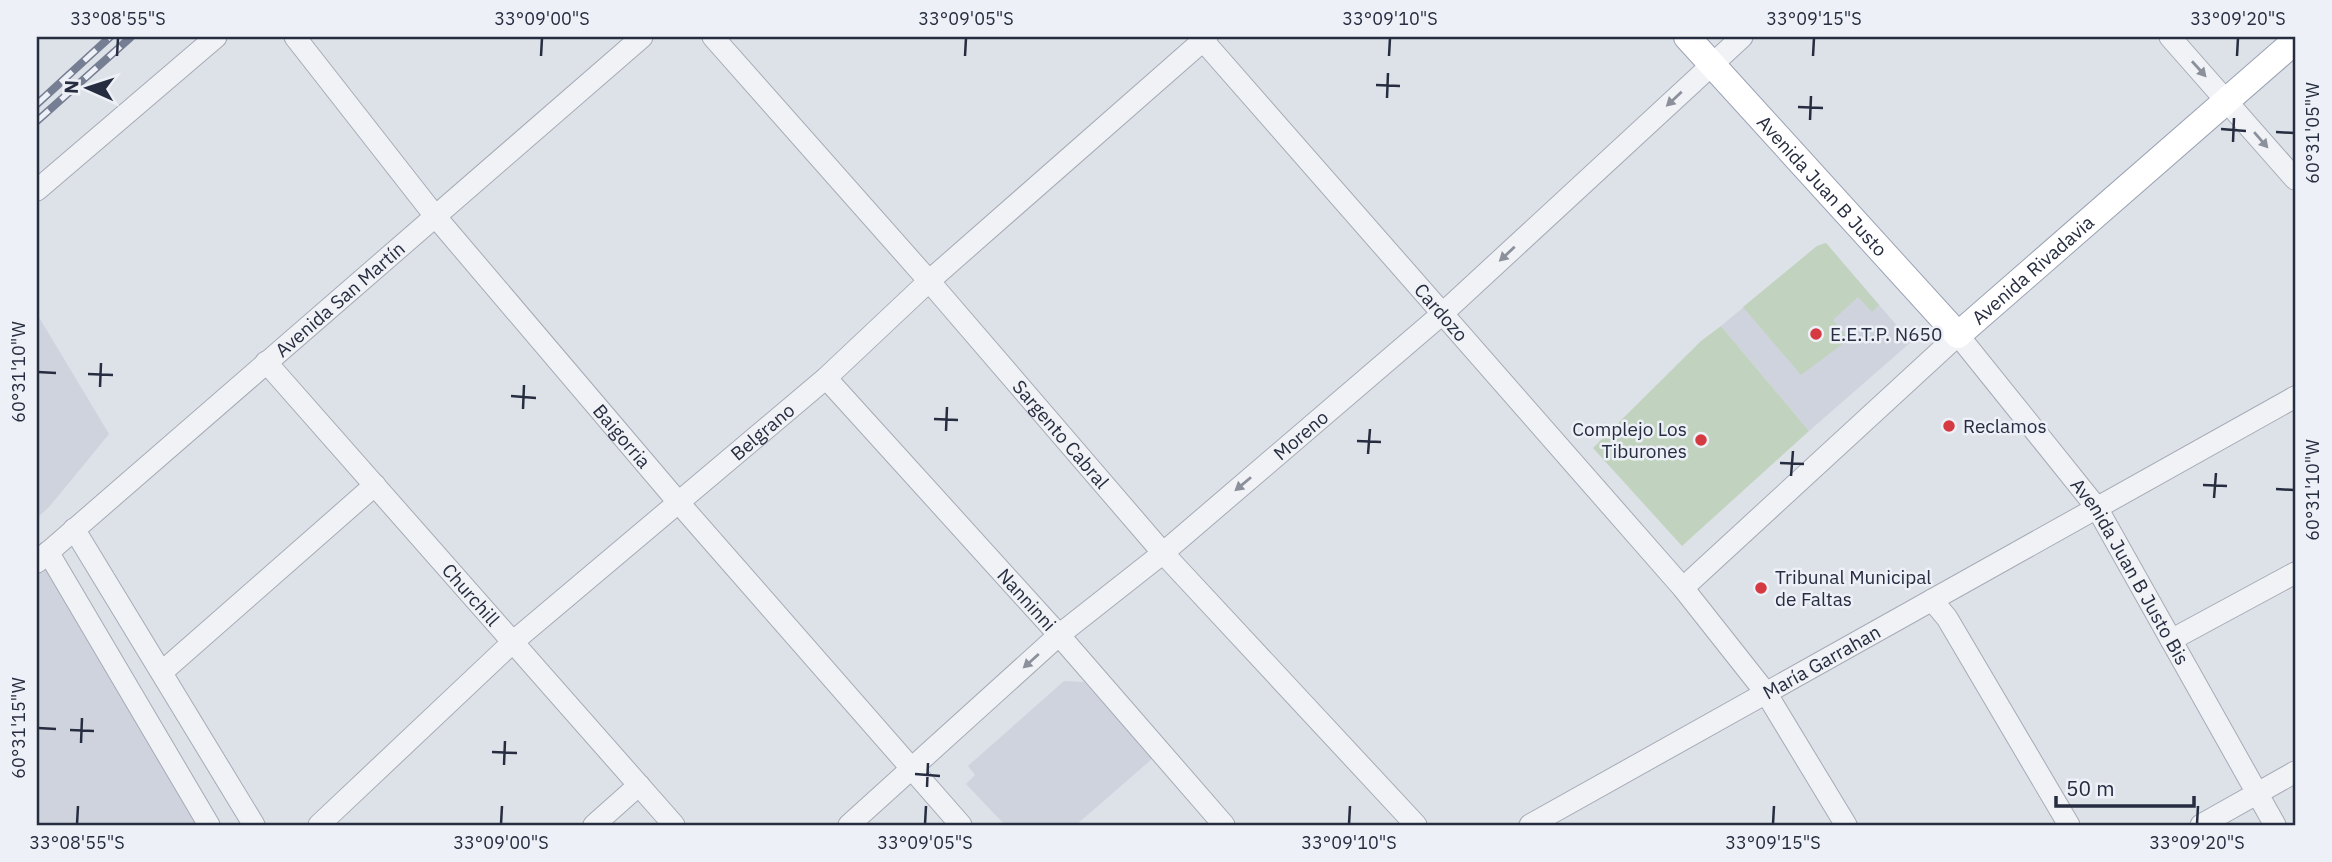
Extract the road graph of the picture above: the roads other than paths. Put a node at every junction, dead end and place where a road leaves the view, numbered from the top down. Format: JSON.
{"nodes":[{"id":1,"x":216,"y":37,"type":"edge"},
{"id":2,"x":295,"y":37,"type":"edge"},
{"id":3,"x":642,"y":37,"type":"edge"},
{"id":4,"x":713,"y":37,"type":"edge"},
{"id":5,"x":1686,"y":37,"type":"edge"},
{"id":6,"x":1742,"y":37,"type":"edge"},
{"id":7,"x":2170,"y":37,"type":"edge"},
{"id":8,"x":1204,"y":38,"type":"edge"},
{"id":9,"x":2295,"y":41,"type":"edge"},
{"id":10,"x":1711,"y":64,"type":"junction"},
{"id":11,"x":2228,"y":101,"type":"junction"},
{"id":12,"x":2295,"y":179,"type":"edge"},
{"id":13,"x":37,"y":190,"type":"edge"},
{"id":14,"x":435,"y":216,"type":"junction"},
{"id":15,"x":929,"y":281,"type":"junction"},
{"id":16,"x":1442,"y":314,"type":"junction"},
{"id":17,"x":1958,"y":335,"type":"junction"},
{"id":18,"x":266,"y":362,"type":"junction"},
{"id":19,"x":826,"y":378,"type":"junction"},
{"id":20,"x":2295,"y":397,"type":"edge"},
{"id":21,"x":375,"y":485,"type":"junction"},
{"id":22,"x":679,"y":503,"type":"junction"},
{"id":23,"x":2097,"y":508,"type":"junction"},
{"id":24,"x":74,"y":529,"type":"junction"},
{"id":25,"x":1163,"y":553,"type":"junction"},
{"id":26,"x":42,"y":556,"type":"edge"},
{"id":27,"x":2295,"y":573,"type":"edge"},
{"id":28,"x":1683,"y":588,"type":"junction"},
{"id":29,"x":1933,"y":600,"type":"junction"},
{"id":30,"x":1059,"y":635,"type":"junction"},
{"id":31,"x":2171,"y":640,"type":"junction"},
{"id":32,"x":514,"y":641,"type":"junction"},
{"id":33,"x":162,"y":672,"type":"junction"},
{"id":34,"x":1766,"y":693,"type":"junction"},
{"id":35,"x":910,"y":769,"type":"junction"},
{"id":36,"x":2295,"y":772,"type":"edge"},
{"id":37,"x":639,"y":785,"type":"junction"},
{"id":38,"x":2257,"y":794,"type":"junction"},
{"id":39,"x":209,"y":825,"type":"edge"},
{"id":40,"x":254,"y":825,"type":"edge"},
{"id":41,"x":319,"y":825,"type":"edge"},
{"id":42,"x":594,"y":825,"type":"edge"},
{"id":43,"x":674,"y":825,"type":"edge"},
{"id":44,"x":849,"y":825,"type":"edge"},
{"id":45,"x":961,"y":825,"type":"edge"},
{"id":46,"x":1224,"y":825,"type":"edge"},
{"id":47,"x":1416,"y":825,"type":"edge"},
{"id":48,"x":1530,"y":825,"type":"edge"},
{"id":49,"x":1846,"y":825,"type":"edge"},
{"id":50,"x":2069,"y":825,"type":"edge"},
{"id":51,"x":2201,"y":825,"type":"edge"},
{"id":52,"x":2275,"y":825,"type":"edge"}],
"edges":[{"from":1,"to":13,"type":"street"},
{"from":2,"to":14,"type":"street","name":"Baigorria"},
{"from":3,"to":14,"type":"street","name":"Avenida San Martín"},
{"from":4,"to":15,"type":"street","name":"Sargento Cabral"},
{"from":5,"to":10,"type":"main road","name":"Avenida Juan B Justo"},
{"from":6,"to":10,"type":"street","name":"Moreno"},
{"from":7,"to":11,"type":"street","one_way":true},
{"from":8,"to":15,"type":"street","name":"Belgrano"},
{"from":8,"to":16,"type":"street","name":"Cardozo"},
{"from":9,"to":11,"type":"main road","name":"Avenida Rivadavia"},
{"from":10,"to":16,"type":"street","name":"Moreno","one_way":true},
{"from":10,"to":17,"type":"main road","name":"Avenida Juan B Justo"},
{"from":11,"to":12,"type":"street","one_way":true},
{"from":11,"to":17,"type":"main road","name":"Avenida Rivadavia"},
{"from":14,"to":18,"type":"street","name":"Avenida San Martín"},
{"from":14,"to":22,"type":"street","name":"Baigorria"},
{"from":15,"to":19,"type":"street","name":"Belgrano"},
{"from":15,"to":25,"type":"street","name":"Sargento Cabral"},
{"from":16,"to":25,"type":"street","name":"Moreno","one_way":true},
{"from":16,"to":28,"type":"street","name":"Cardozo"},
{"from":17,"to":23,"type":"street","name":"Avenida Juan B Justo Bis"},
{"from":17,"to":28,"type":"street","name":"Avenida Rivadavia"},
{"from":18,"to":21,"type":"street","name":"Churchill"},
{"from":18,"to":24,"type":"street","name":"Avenida San Martín"},
{"from":19,"to":22,"type":"street","name":"Belgrano"},
{"from":19,"to":30,"type":"street","name":"Nanninni"},
{"from":20,"to":23,"type":"street","name":"María Garrahan"},
{"from":21,"to":32,"type":"street","name":"Churchill"},
{"from":21,"to":33,"type":"street"},
{"from":22,"to":32,"type":"street","name":"Belgrano"},
{"from":22,"to":35,"type":"street","name":"Baigorria"},
{"from":23,"to":29,"type":"street","name":"María Garrahan"},
{"from":23,"to":31,"type":"street","name":"Avenida Juan B Justo Bis"},
{"from":24,"to":26,"type":"street","name":"Avenida San Martín"},
{"from":24,"to":33,"type":"street"},
{"from":25,"to":30,"type":"street","name":"Moreno"},
{"from":25,"to":47,"type":"street","name":"Sargento Cabral"},
{"from":26,"to":39,"type":"street"},
{"from":27,"to":31,"type":"street"},
{"from":28,"to":34,"type":"street","name":"Cardozo"},
{"from":29,"to":34,"type":"street","name":"María Garrahan"},
{"from":29,"to":50,"type":"street"},
{"from":30,"to":35,"type":"street","name":"Moreno","one_way":true},
{"from":30,"to":46,"type":"street","name":"Nanninni"},
{"from":31,"to":38,"type":"street","name":"Avenida Juan B Justo Bis"},
{"from":32,"to":37,"type":"street","name":"Churchill"},
{"from":32,"to":41,"type":"street","name":"Belgrano"},
{"from":33,"to":40,"type":"street"},
{"from":34,"to":48,"type":"street","name":"María Garrahan"},
{"from":34,"to":49,"type":"street","name":"Cardozo"},
{"from":35,"to":44,"type":"street","name":"Moreno"},
{"from":35,"to":45,"type":"street","name":"Baigorria"},
{"from":36,"to":38,"type":"street"},
{"from":37,"to":42,"type":"street"},
{"from":37,"to":43,"type":"street","name":"Churchill"},
{"from":38,"to":51,"type":"street"},
{"from":38,"to":52,"type":"street","name":"Avenida Juan B Justo Bis"}]}
